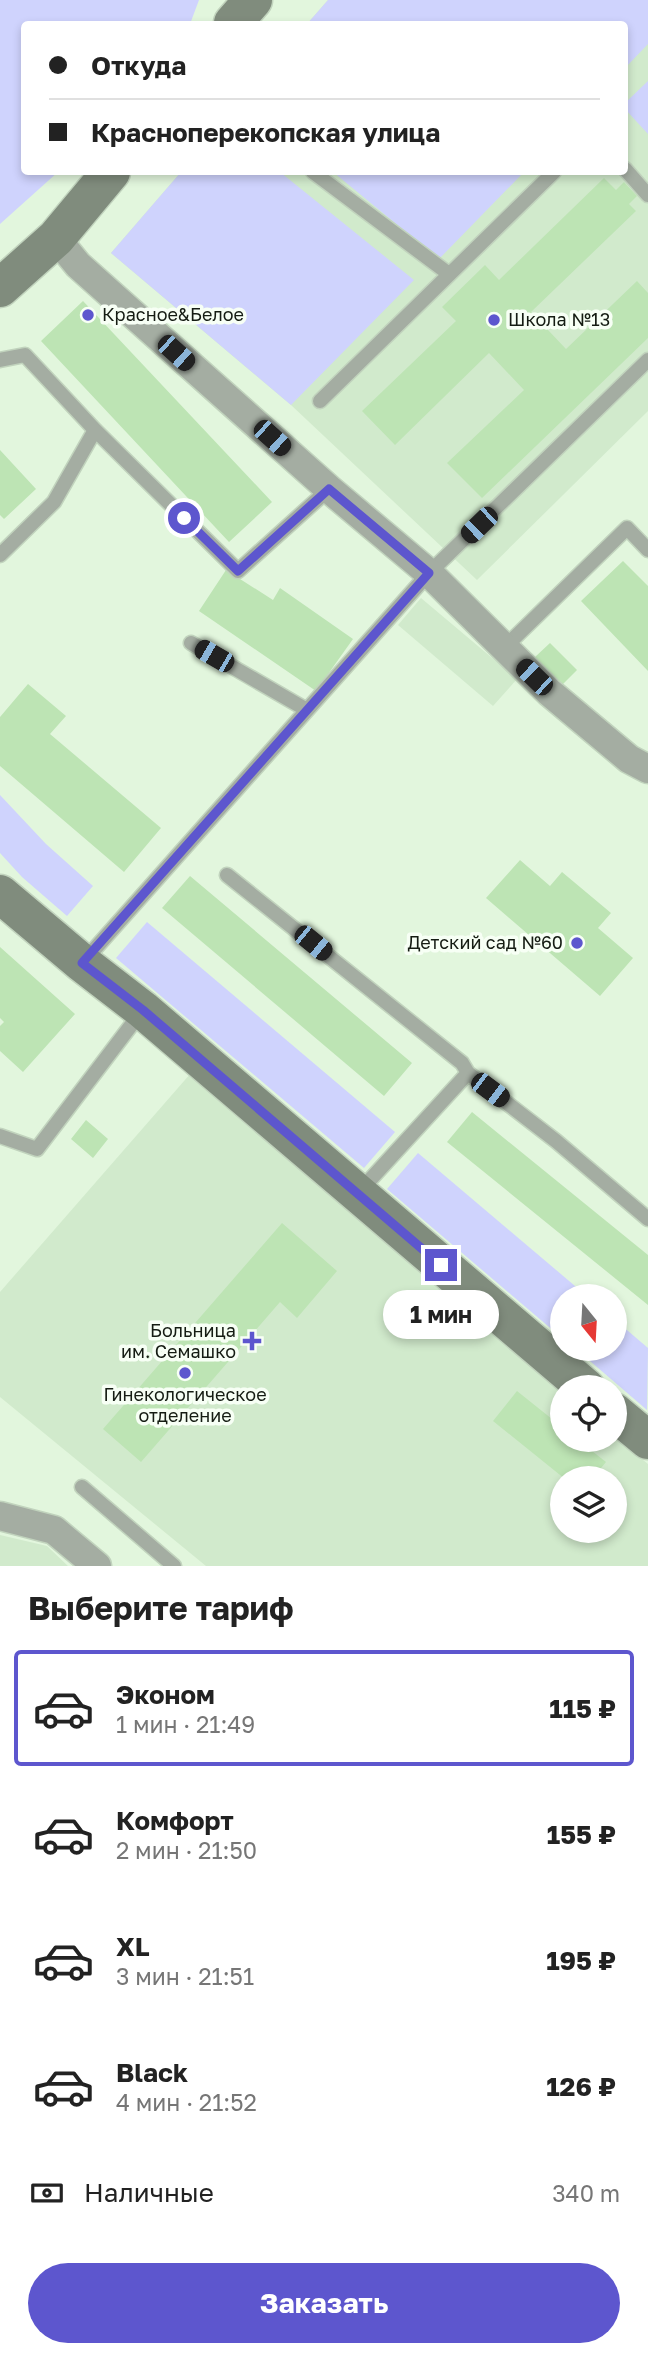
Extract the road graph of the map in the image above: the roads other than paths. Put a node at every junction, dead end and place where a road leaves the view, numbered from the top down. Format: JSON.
{"nodes":[{"id":1,"x":628,"y":172,"type":"edge"},
{"id":2,"x":108,"y":175,"type":"edge"},
{"id":3,"x":317,"y":175,"type":"edge"},
{"id":4,"x":551,"y":175,"type":"edge"},
{"id":5,"x":648,"y":195,"type":"edge"},
{"id":6,"x":55,"y":238,"type":"junction"},
{"id":7,"x":449,"y":274,"type":"junction"},
{"id":8,"x":0,"y":288,"type":"edge"},
{"id":9,"x":0,"y":360,"type":"edge"},
{"id":10,"x":648,"y":360,"type":"edge"},
{"id":11,"x":320,"y":401,"type":"dead end"},
{"id":12,"x":95,"y":430,"type":"junction"},
{"id":13,"x":329,"y":489,"type":"junction"},
{"id":14,"x":648,"y":550,"type":"edge"},
{"id":15,"x":0,"y":555,"type":"edge"},
{"id":16,"x":429,"y":573,"type":"junction"},
{"id":17,"x":191,"y":643,"type":"dead end"},
{"id":18,"x":504,"y":648,"type":"junction"},
{"id":19,"x":307,"y":710,"type":"junction"},
{"id":20,"x":648,"y":769,"type":"edge"},
{"id":21,"x":227,"y":874,"type":"dead end"},
{"id":22,"x":0,"y":894,"type":"edge"},
{"id":23,"x":82,"y":963,"type":"junction"},
{"id":24,"x":143,"y":1010,"type":"junction"},
{"id":25,"x":468,"y":1073,"type":"junction"},
{"id":26,"x":0,"y":1136,"type":"edge"},
{"id":27,"x":358,"y":1194,"type":"junction"},
{"id":28,"x":648,"y":1219,"type":"edge"},
{"id":29,"x":571,"y":1375,"type":"edge"},
{"id":30,"x":627,"y":1422,"type":"edge"},
{"id":31,"x":648,"y":1439,"type":"edge"},
{"id":32,"x":82,"y":1487,"type":"dead end"},
{"id":33,"x":0,"y":1516,"type":"edge"},
{"id":34,"x":97,"y":1566,"type":"edge"},
{"id":35,"x":174,"y":1566,"type":"edge"}],
"edges":[{"from":1,"to":5,"type":"lane"},
{"from":2,"to":6,"type":"street"},
{"from":3,"to":7,"type":"lane"},
{"from":4,"to":7,"type":"lane"},
{"from":6,"to":8,"type":"street"},
{"from":6,"to":13,"type":"street"},
{"from":7,"to":11,"type":"lane"},
{"from":9,"to":12,"type":"lane"},
{"from":10,"to":16,"type":"lane"},
{"from":12,"to":13,"type":"lane"},
{"from":12,"to":15,"type":"lane"},
{"from":13,"to":16,"type":"street"},
{"from":14,"to":18,"type":"lane"},
{"from":16,"to":18,"type":"street"},
{"from":16,"to":19,"type":"lane"},
{"from":17,"to":19,"type":"lane"},
{"from":18,"to":20,"type":"street"},
{"from":19,"to":23,"type":"lane"},
{"from":21,"to":25,"type":"lane"},
{"from":22,"to":23,"type":"street"},
{"from":23,"to":24,"type":"street"},
{"from":24,"to":26,"type":"lane"},
{"from":24,"to":27,"type":"street"},
{"from":25,"to":27,"type":"lane"},
{"from":25,"to":28,"type":"lane"},
{"from":27,"to":29,"type":"street"},
{"from":30,"to":31,"type":"street"},
{"from":32,"to":35,"type":"lane"},
{"from":33,"to":34,"type":"street"}]}
